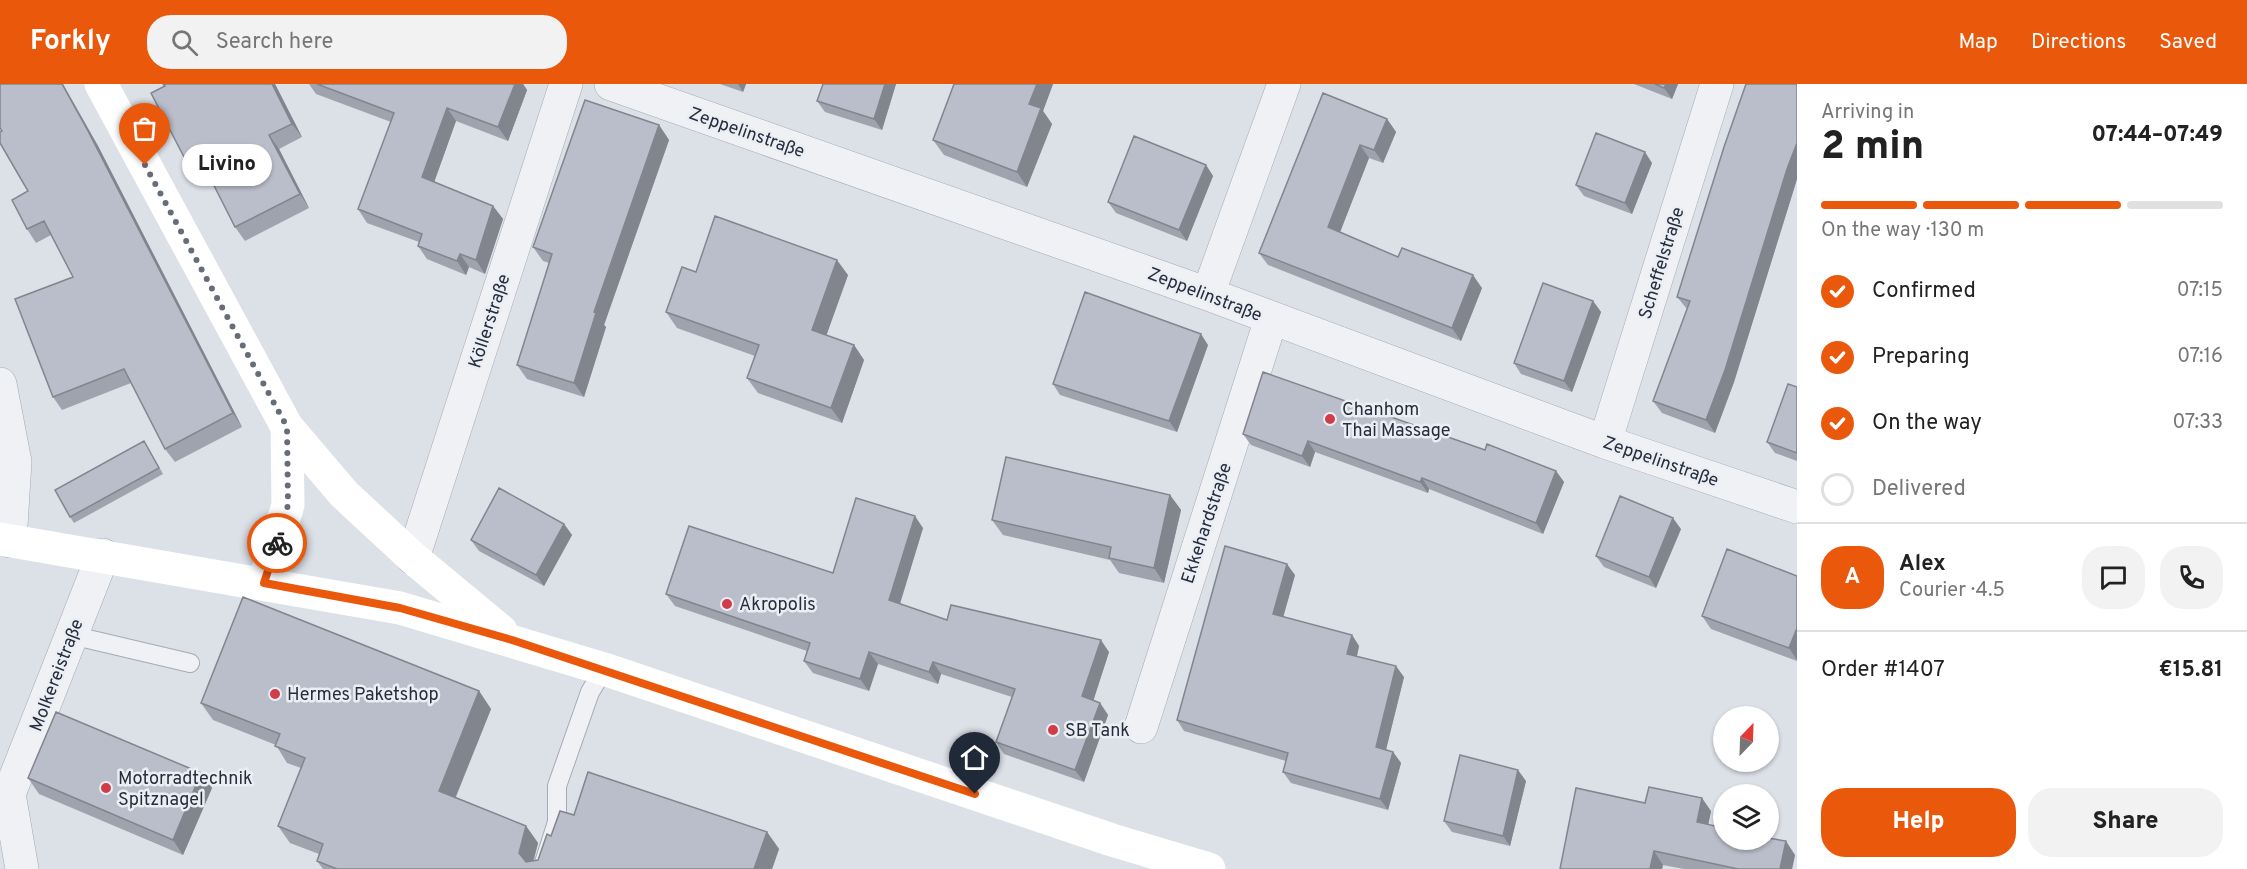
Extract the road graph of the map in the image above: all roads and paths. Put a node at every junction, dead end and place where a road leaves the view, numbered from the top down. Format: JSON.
{"nodes":[{"id":1,"x":101,"y":84,"type":"edge"},
{"id":2,"x":566,"y":84,"type":"edge"},
{"id":3,"x":611,"y":84,"type":"edge"},
{"id":4,"x":1284,"y":84,"type":"edge"},
{"id":5,"x":1717,"y":84,"type":"edge"},
{"id":6,"x":1208,"y":294,"type":"junction"},
{"id":7,"x":1271,"y":319,"type":"junction"},
{"id":8,"x":0,"y":384,"type":"edge"},
{"id":9,"x":287,"y":427,"type":"junction"},
{"id":10,"x":1605,"y":442,"type":"junction"},
{"id":11,"x":1797,"y":507,"type":"edge"},
{"id":12,"x":5,"y":540,"type":"edge"},
{"id":13,"x":103,"y":555,"type":"junction"},
{"id":14,"x":413,"y":558,"type":"junction"},
{"id":15,"x":264,"y":583,"type":"junction"},
{"id":16,"x":71,"y":635,"type":"junction"},
{"id":17,"x":512,"y":640,"type":"junction"},
{"id":18,"x":190,"y":663,"type":"dead end"},
{"id":19,"x":604,"y":669,"type":"junction"},
{"id":20,"x":1141,"y":727,"type":"dead end"},
{"id":21,"x":4,"y":795,"type":"edge"},
{"id":22,"x":22,"y":869,"type":"edge"},
{"id":23,"x":542,"y":869,"type":"edge"},
{"id":24,"x":1209,"y":869,"type":"edge"}],
"edges":[{"from":1,"to":9,"type":"main road"},
{"from":2,"to":14,"type":"street","name":"Köllerstraße"},
{"from":3,"to":6,"type":"street","name":"Zeppelinstraße"},
{"from":4,"to":6,"type":"street"},
{"from":5,"to":10,"type":"street","name":"Scheffelstraße"},
{"from":6,"to":7,"type":"street","name":"Zeppelinstraße"},
{"from":7,"to":10,"type":"street","name":"Zeppelinstraße"},
{"from":7,"to":20,"type":"street","name":"Ekkehardstraße"},
{"from":8,"to":12,"type":"street"},
{"from":9,"to":14,"type":"main road"},
{"from":9,"to":15,"type":"main road"},
{"from":10,"to":11,"type":"street","name":"Zeppelinstraße"},
{"from":12,"to":13,"type":"main road"},
{"from":13,"to":15,"type":"main road"},
{"from":13,"to":16,"type":"street","name":"Molkereistraße"},
{"from":14,"to":17,"type":"main road"},
{"from":15,"to":17,"type":"main road"},
{"from":16,"to":18,"type":"lane"},
{"from":16,"to":21,"type":"street","name":"Molkereistraße"},
{"from":17,"to":19,"type":"main road"},
{"from":19,"to":23,"type":"lane"},
{"from":19,"to":24,"type":"main road"},
{"from":21,"to":22,"type":"street","name":"Molkereistraße"}]}
